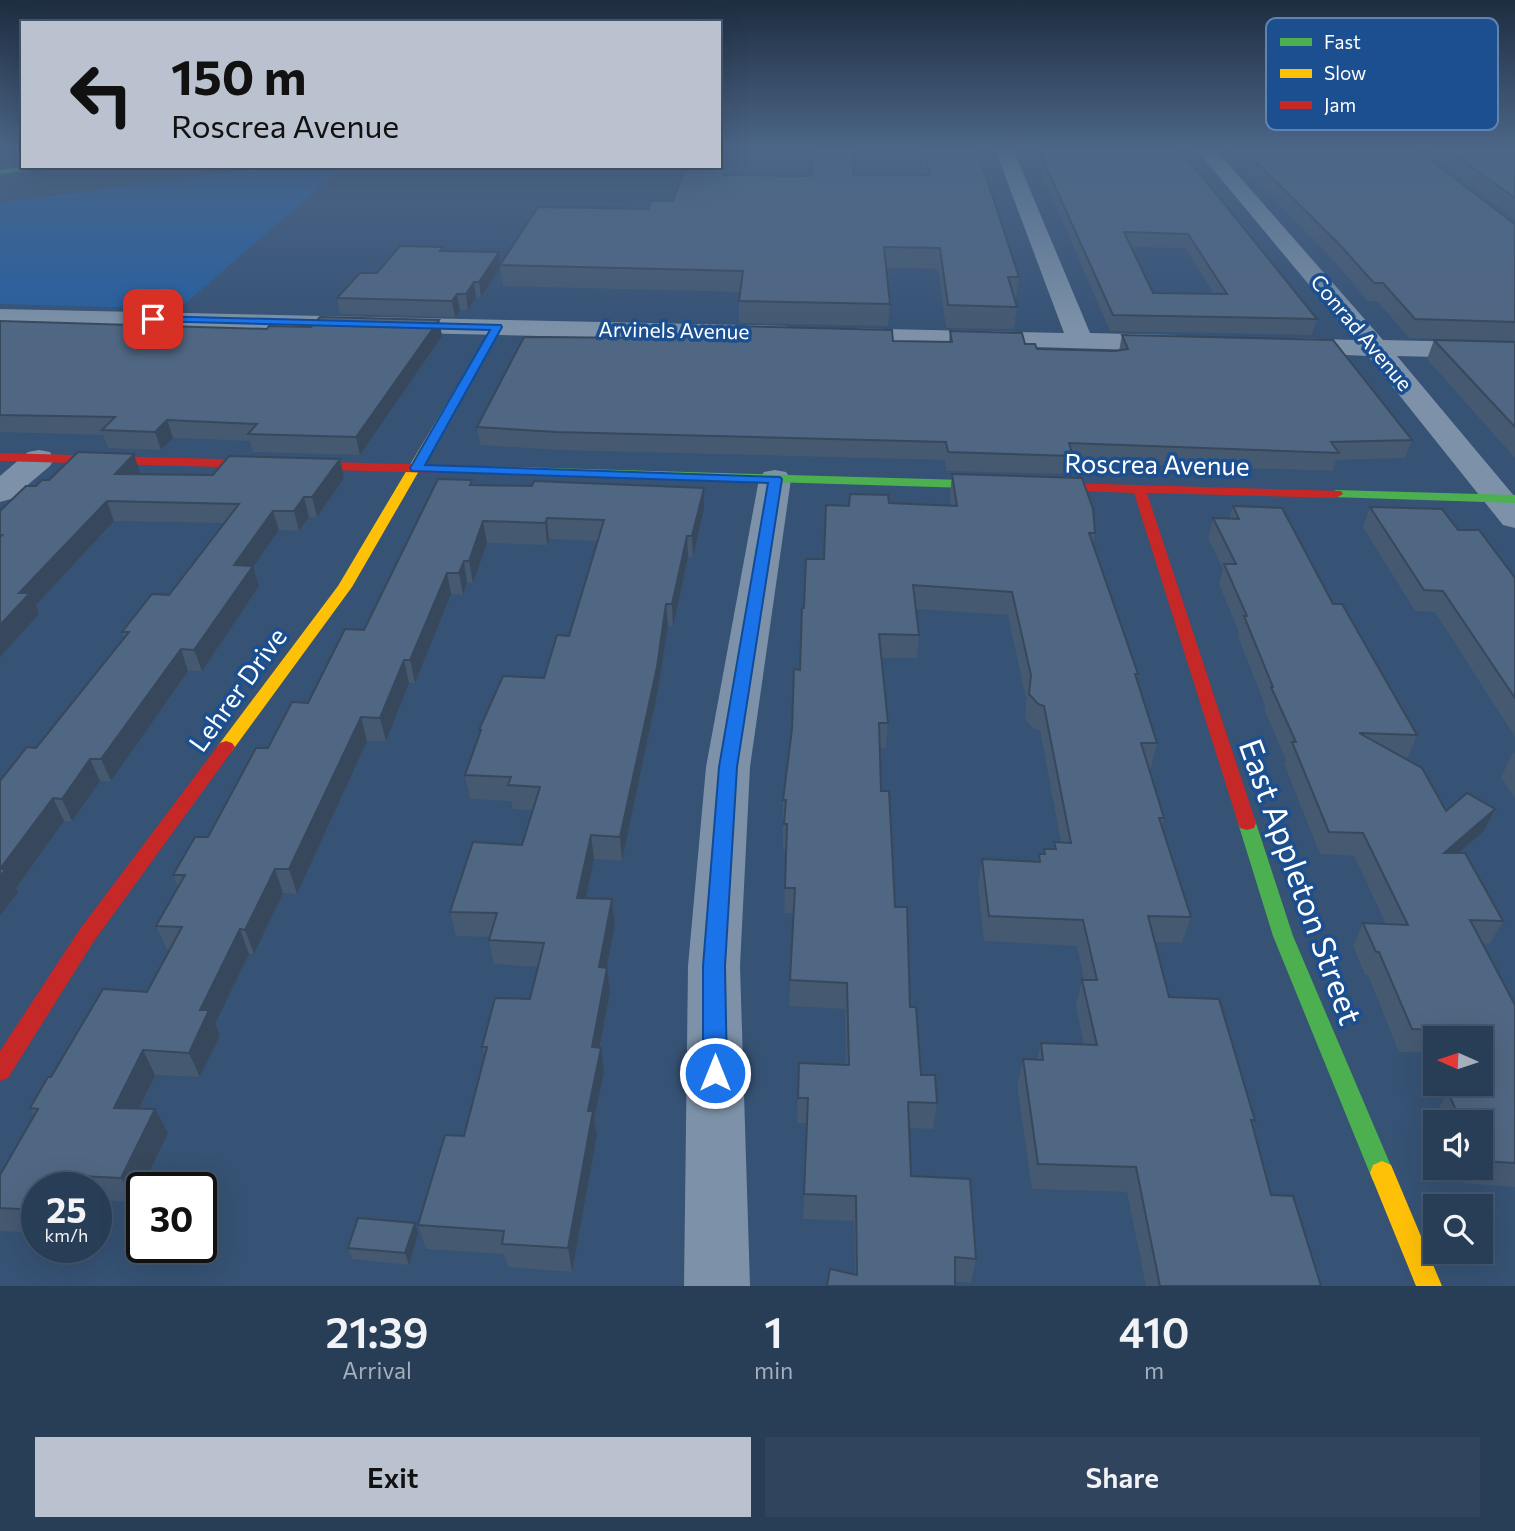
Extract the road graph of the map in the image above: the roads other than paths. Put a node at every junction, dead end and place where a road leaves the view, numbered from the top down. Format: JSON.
{"nodes":[{"id":1,"x":1028,"y":209,"type":"edge"},
{"id":2,"x":1256,"y":209,"type":"edge"},
{"id":3,"x":0,"y":316,"type":"edge"},
{"id":4,"x":497,"y":327,"type":"junction"},
{"id":5,"x":1080,"y":341,"type":"junction"},
{"id":6,"x":1201,"y":344,"type":"edge"},
{"id":7,"x":1268,"y":345,"type":"edge"},
{"id":8,"x":1374,"y":347,"type":"junction"},
{"id":9,"x":1515,"y":351,"type":"edge"},
{"id":10,"x":0,"y":457,"type":"edge"},
{"id":11,"x":39,"y":459,"type":"junction"},
{"id":12,"x":417,"y":468,"type":"junction"},
{"id":13,"x":775,"y":479,"type":"junction"},
{"id":14,"x":1139,"y":489,"type":"junction"},
{"id":15,"x":0,"y":492,"type":"edge"},
{"id":16,"x":1507,"y":498,"type":"edge"},
{"id":17,"x":1515,"y":518,"type":"edge"},
{"id":18,"x":0,"y":1071,"type":"edge"},
{"id":19,"x":717,"y":1286,"type":"edge"},
{"id":20,"x":1429,"y":1286,"type":"edge"}],
"edges":[{"from":1,"to":5,"type":"street"},
{"from":2,"to":8,"type":"street","name":"Conrad Avenue"},
{"from":3,"to":4,"type":"street","name":"Arvinels Avenue"},
{"from":4,"to":5,"type":"street","name":"Arvinels Avenue"},
{"from":4,"to":12,"type":"main road","name":"Lehrer Drive"},
{"from":5,"to":6,"type":"street","name":"Arvinels Avenue"},
{"from":7,"to":8,"type":"street"},
{"from":8,"to":9,"type":"street"},
{"from":8,"to":16,"type":"street","name":"Conrad Avenue"},
{"from":10,"to":11,"type":"main road","name":"Roscrea Avenue"},
{"from":11,"to":12,"type":"main road","name":"Roscrea Avenue"},
{"from":11,"to":15,"type":"street"},
{"from":12,"to":13,"type":"main road","name":"Roscrea Avenue"},
{"from":12,"to":18,"type":"main road","name":"Lehrer Drive"},
{"from":13,"to":14,"type":"main road","name":"Roscrea Avenue"},
{"from":13,"to":19,"type":"street"},
{"from":14,"to":16,"type":"main road","name":"Roscrea Avenue"},
{"from":14,"to":20,"type":"main road","name":"East Appleton Street"},
{"from":16,"to":17,"type":"street","name":"Conrad Avenue"}]}
